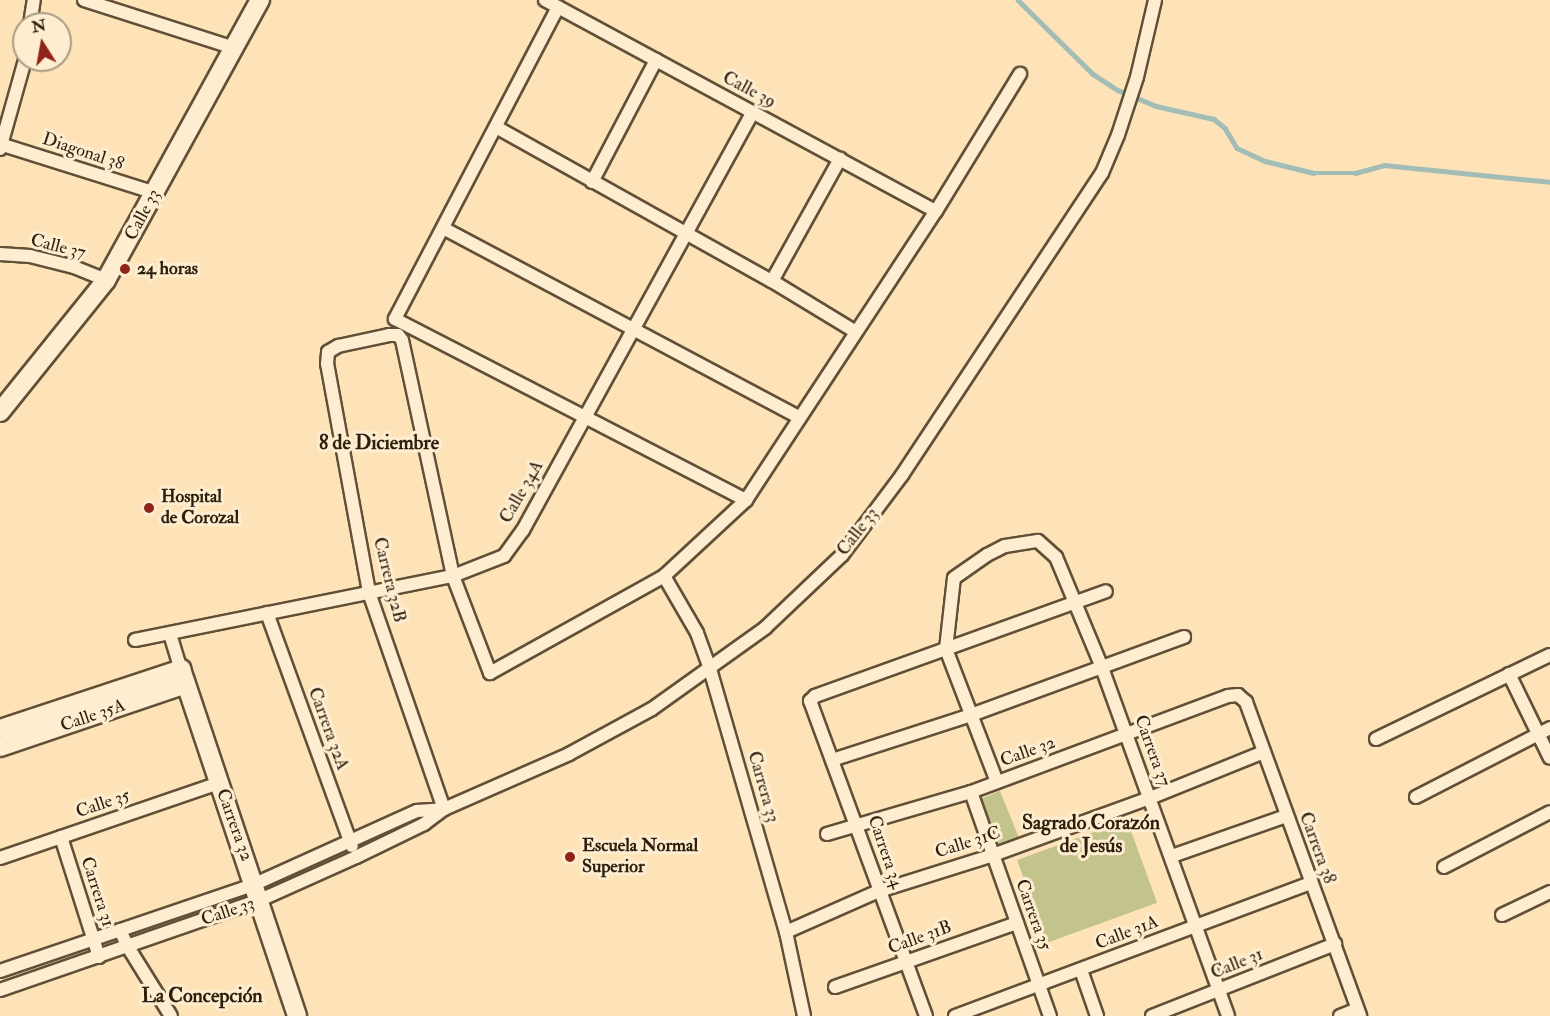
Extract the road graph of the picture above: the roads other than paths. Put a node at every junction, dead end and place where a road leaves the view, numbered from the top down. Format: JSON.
{"nodes":[{"id":1,"x":84,"y":0,"type":"edge"},
{"id":2,"x":260,"y":0,"type":"edge"},
{"id":3,"x":545,"y":0,"type":"edge"},
{"id":4,"x":1155,"y":0,"type":"edge"},
{"id":5,"x":109,"y":4,"type":"edge"},
{"id":6,"x":558,"y":7,"type":"junction"},
{"id":7,"x":234,"y":48,"type":"junction"},
{"id":8,"x":656,"y":60,"type":"junction"},
{"id":9,"x":22,"y":72,"type":"edge"},
{"id":10,"x":1020,"y":74,"type":"dead end"},
{"id":11,"x":753,"y":112,"type":"junction"},
{"id":12,"x":496,"y":128,"type":"junction"},
{"id":13,"x":0,"y":146,"type":"edge"},
{"id":14,"x":840,"y":159,"type":"junction"},
{"id":15,"x":592,"y":182,"type":"junction"},
{"id":16,"x":155,"y":194,"type":"junction"},
{"id":17,"x":936,"y":211,"type":"junction"},
{"id":18,"x":443,"y":228,"type":"junction"},
{"id":19,"x":686,"y":234,"type":"junction"},
{"id":20,"x":0,"y":254,"type":"edge"},
{"id":21,"x":106,"y":280,"type":"junction"},
{"id":22,"x":772,"y":281,"type":"junction"},
{"id":23,"x":633,"y":330,"type":"junction"},
{"id":24,"x":856,"y":332,"type":"junction"},
{"id":25,"x":0,"y":412,"type":"edge"},
{"id":26,"x":585,"y":417,"type":"junction"},
{"id":27,"x":800,"y":418,"type":"junction"},
{"id":28,"x":746,"y":500,"type":"junction"},
{"id":29,"x":453,"y":576,"type":"junction"},
{"id":30,"x":664,"y":576,"type":"junction"},
{"id":31,"x":1106,"y":591,"type":"dead end"},
{"id":32,"x":369,"y":592,"type":"junction"},
{"id":33,"x":1074,"y":603,"type":"junction"},
{"id":34,"x":267,"y":613,"type":"junction"},
{"id":35,"x":170,"y":634,"type":"junction"},
{"id":36,"x":1184,"y":637,"type":"dead end"},
{"id":37,"x":135,"y":640,"type":"dead end"},
{"id":38,"x":946,"y":649,"type":"junction"},
{"id":39,"x":1550,"y":655,"type":"edge"},
{"id":40,"x":1101,"y":665,"type":"junction"},
{"id":41,"x":710,"y":669,"type":"junction"},
{"id":42,"x":1509,"y":674,"type":"junction"},
{"id":43,"x":183,"y":677,"type":"junction"},
{"id":44,"x":1238,"y":695,"type":"joint"},
{"id":45,"x":971,"y":715,"type":"junction"},
{"id":46,"x":1550,"y":728,"type":"edge"},
{"id":47,"x":0,"y":729,"type":"edge"},
{"id":48,"x":1538,"y":733,"type":"junction"},
{"id":49,"x":1128,"y":735,"type":"junction"},
{"id":50,"x":1376,"y":739,"type":"dead end"},
{"id":51,"x":0,"y":747,"type":"edge"},
{"id":52,"x":1264,"y":752,"type":"junction"},
{"id":53,"x":1550,"y":758,"type":"edge"},
{"id":54,"x":832,"y":760,"type":"junction"},
{"id":55,"x":997,"y":782,"type":"junction"},
{"id":56,"x":219,"y":783,"type":"junction"},
{"id":57,"x":971,"y":792,"type":"junction"},
{"id":58,"x":1416,"y":797,"type":"dead end"},
{"id":59,"x":1150,"y":798,"type":"junction"},
{"id":60,"x":444,"y":809,"type":"junction"},
{"id":61,"x":1550,"y":812,"type":"edge"},
{"id":62,"x":1286,"y":816,"type":"junction"},
{"id":63,"x":857,"y":827,"type":"junction"},
{"id":64,"x":828,"y":834,"type":"dead end"},
{"id":65,"x":61,"y":837,"type":"junction"},
{"id":66,"x":350,"y":841,"type":"junction"},
{"id":67,"x":993,"y":855,"type":"junction"},
{"id":68,"x":1172,"y":856,"type":"junction"},
{"id":69,"x":356,"y":857,"type":"junction"},
{"id":70,"x":0,"y":858,"type":"edge"},
{"id":71,"x":1444,"y":867,"type":"dead end"},
{"id":72,"x":1311,"y":883,"type":"junction"},
{"id":73,"x":879,"y":891,"type":"junction"},
{"id":74,"x":258,"y":892,"type":"junction"},
{"id":75,"x":1550,"y":892,"type":"edge"},
{"id":76,"x":1502,"y":915,"type":"dead end"},
{"id":77,"x":1017,"y":923,"type":"junction"},
{"id":78,"x":1197,"y":926,"type":"junction"},
{"id":79,"x":120,"y":930,"type":"junction"},
{"id":80,"x":786,"y":932,"type":"junction"},
{"id":81,"x":94,"y":939,"type":"junction"},
{"id":82,"x":1335,"y":944,"type":"junction"},
{"id":83,"x":128,"y":947,"type":"junction"},
{"id":84,"x":99,"y":957,"type":"junction"},
{"id":85,"x":906,"y":962,"type":"junction"},
{"id":86,"x":1081,"y":970,"type":"junction"},
{"id":87,"x":0,"y":971,"type":"edge"},
{"id":88,"x":1039,"y":985,"type":"junction"},
{"id":89,"x":835,"y":987,"type":"dead end"},
{"id":90,"x":0,"y":990,"type":"edge"},
{"id":91,"x":1219,"y":990,"type":"junction"},
{"id":92,"x":1358,"y":1013,"type":"edge"},
{"id":93,"x":171,"y":1016,"type":"edge"},
{"id":94,"x":297,"y":1016,"type":"edge"},
{"id":95,"x":804,"y":1016,"type":"edge"},
{"id":96,"x":926,"y":1016,"type":"edge"},
{"id":97,"x":955,"y":1016,"type":"edge"},
{"id":98,"x":1050,"y":1016,"type":"edge"},
{"id":99,"x":1097,"y":1016,"type":"edge"},
{"id":100,"x":1152,"y":1016,"type":"edge"},
{"id":101,"x":1228,"y":1016,"type":"edge"},
{"id":102,"x":1340,"y":1016,"type":"edge"}],
"edges":[{"from":1,"to":5,"type":"street"},
{"from":2,"to":7,"type":"street","name":"Calle 33"},
{"from":3,"to":6,"type":"street","name":"Calle 39"},
{"from":4,"to":41,"type":"street","name":"Calle 33"},
{"from":5,"to":7,"type":"street"},
{"from":6,"to":8,"type":"street","name":"Calle 39"},
{"from":6,"to":12,"type":"street"},
{"from":7,"to":16,"type":"street","name":"Calle 33"},
{"from":8,"to":11,"type":"street","name":"Calle 39"},
{"from":8,"to":15,"type":"street"},
{"from":9,"to":13,"type":"street"},
{"from":10,"to":17,"type":"street"},
{"from":11,"to":14,"type":"street","name":"Calle 39"},
{"from":11,"to":19,"type":"street","name":"Calle 34A"},
{"from":12,"to":15,"type":"street"},
{"from":12,"to":18,"type":"street"},
{"from":13,"to":16,"type":"street","name":"Diagonal 38"},
{"from":14,"to":17,"type":"street","name":"Calle 39"},
{"from":14,"to":22,"type":"street"},
{"from":15,"to":19,"type":"street"},
{"from":16,"to":21,"type":"street","name":"Calle 33"},
{"from":17,"to":24,"type":"street"},
{"from":18,"to":23,"type":"street"},
{"from":18,"to":26,"type":"street"},
{"from":19,"to":22,"type":"street"},
{"from":19,"to":23,"type":"street","name":"Calle 34A"},
{"from":20,"to":21,"type":"street","name":"Calle 37"},
{"from":21,"to":25,"type":"street","name":"Calle 33"},
{"from":22,"to":24,"type":"street"},
{"from":23,"to":26,"type":"street","name":"Calle 34A"},
{"from":23,"to":27,"type":"street"},
{"from":24,"to":27,"type":"street"},
{"from":26,"to":28,"type":"street"},
{"from":26,"to":29,"type":"street","name":"Calle 34A"},
{"from":27,"to":28,"type":"street"},
{"from":28,"to":30,"type":"street"},
{"from":29,"to":30,"type":"street"},
{"from":29,"to":32,"type":"street","name":"Calle 34A"},
{"from":29,"to":32,"type":"street","name":"Carrera 32B"},
{"from":30,"to":41,"type":"street","name":"Carrera 33"},
{"from":31,"to":33,"type":"street"},
{"from":32,"to":34,"type":"street","name":"Calle 34A"},
{"from":32,"to":60,"type":"street","name":"Carrera 32B"},
{"from":33,"to":38,"type":"street"},
{"from":33,"to":38,"type":"street","name":"Carrera 37"},
{"from":33,"to":40,"type":"street","name":"Carrera 37"},
{"from":34,"to":35,"type":"street","name":"Calle 34A"},
{"from":34,"to":66,"type":"street","name":"Carrera 32A"},
{"from":35,"to":37,"type":"street","name":"Calle 34A"},
{"from":35,"to":43,"type":"street","name":"Carrera 32"},
{"from":36,"to":40,"type":"street"},
{"from":38,"to":45,"type":"street"},
{"from":38,"to":54,"type":"street","name":"Carrera 34"},
{"from":39,"to":42,"type":"street"},
{"from":40,"to":45,"type":"street"},
{"from":40,"to":49,"type":"street","name":"Carrera 37"},
{"from":41,"to":60,"type":"street","name":"Calle 33"},
{"from":41,"to":80,"type":"street","name":"Carrera 33"},
{"from":42,"to":48,"type":"street"},
{"from":42,"to":50,"type":"street"},
{"from":43,"to":47,"type":"street","name":"Calle 35A"},
{"from":43,"to":51,"type":"street","name":"Calle 35A"},
{"from":43,"to":56,"type":"street","name":"Carrera 32"},
{"from":44,"to":49,"type":"street","name":"Calle 32"},
{"from":44,"to":52,"type":"street","name":"Carrera 38"},
{"from":45,"to":54,"type":"street"},
{"from":45,"to":55,"type":"street"},
{"from":46,"to":48,"type":"street"},
{"from":48,"to":53,"type":"street"},
{"from":48,"to":58,"type":"street"},
{"from":49,"to":55,"type":"street","name":"Calle 32"},
{"from":49,"to":59,"type":"street","name":"Carrera 37"},
{"from":52,"to":59,"type":"street","name":"Calle 31C"},
{"from":52,"to":62,"type":"street","name":"Carrera 38"},
{"from":54,"to":63,"type":"street","name":"Carrera 34"},
{"from":55,"to":57,"type":"street","name":"Calle 32"},
{"from":56,"to":65,"type":"street","name":"Calle 35"},
{"from":56,"to":74,"type":"street","name":"Carrera 32"},
{"from":57,"to":63,"type":"street","name":"Calle 32"},
{"from":57,"to":67,"type":"street","name":"Carrera 35"},
{"from":59,"to":67,"type":"street","name":"Calle 31C"},
{"from":59,"to":68,"type":"street","name":"Carrera 37"},
{"from":60,"to":66,"type":"street","name":"Calle 33"},
{"from":60,"to":69,"type":"street","name":"Calle 33"},
{"from":61,"to":71,"type":"street"},
{"from":62,"to":68,"type":"street"},
{"from":62,"to":72,"type":"street","name":"Carrera 38"},
{"from":63,"to":64,"type":"street","name":"Calle 32"},
{"from":63,"to":73,"type":"street","name":"Carrera 34"},
{"from":65,"to":70,"type":"street","name":"Calle 35"},
{"from":65,"to":81,"type":"street","name":"Carrera 31"},
{"from":66,"to":69,"type":"street","name":"Carrera 32A"},
{"from":66,"to":74,"type":"street","name":"Calle 33"},
{"from":67,"to":73,"type":"street","name":"Calle 31C"},
{"from":67,"to":77,"type":"street","name":"Carrera 35"},
{"from":68,"to":78,"type":"street","name":"Carrera 37"},
{"from":69,"to":74,"type":"street","name":"Calle 33"},
{"from":72,"to":78,"type":"street","name":"Calle 31A"},
{"from":72,"to":82,"type":"street","name":"Carrera 38"},
{"from":73,"to":80,"type":"street","name":"Calle 31C"},
{"from":73,"to":85,"type":"street","name":"Carrera 34"},
{"from":74,"to":79,"type":"street","name":"Calle 33"},
{"from":74,"to":83,"type":"street","name":"Calle 33"},
{"from":74,"to":94,"type":"street","name":"Carrera 32"},
{"from":75,"to":76,"type":"street"},
{"from":77,"to":85,"type":"street","name":"Calle 31B"},
{"from":77,"to":88,"type":"street","name":"Carrera 35"},
{"from":78,"to":86,"type":"street","name":"Calle 31A"},
{"from":78,"to":91,"type":"street","name":"Carrera 37"},
{"from":79,"to":81,"type":"street","name":"Calle 33"},
{"from":79,"to":83,"type":"street","name":"Carrera 31"},
{"from":80,"to":95,"type":"street","name":"Carrera 33"},
{"from":81,"to":84,"type":"street","name":"Carrera 31"},
{"from":81,"to":87,"type":"street","name":"Calle 33"},
{"from":82,"to":91,"type":"street","name":"Calle 31"},
{"from":82,"to":92,"type":"street","name":"Carrera 38"},
{"from":83,"to":84,"type":"street","name":"Calle 33"},
{"from":83,"to":93,"type":"street","name":"Carrera 31"},
{"from":84,"to":90,"type":"street","name":"Calle 33"},
{"from":85,"to":89,"type":"street","name":"Calle 31B"},
{"from":85,"to":96,"type":"street","name":"Carrera 34"},
{"from":86,"to":88,"type":"street","name":"Calle 31A"},
{"from":86,"to":99,"type":"street"},
{"from":88,"to":97,"type":"street","name":"Calle 31A"},
{"from":88,"to":98,"type":"street","name":"Carrera 35"},
{"from":91,"to":100,"type":"street","name":"Calle 31"},
{"from":91,"to":101,"type":"street","name":"Carrera 37"},
{"from":92,"to":102,"type":"street"}]}
